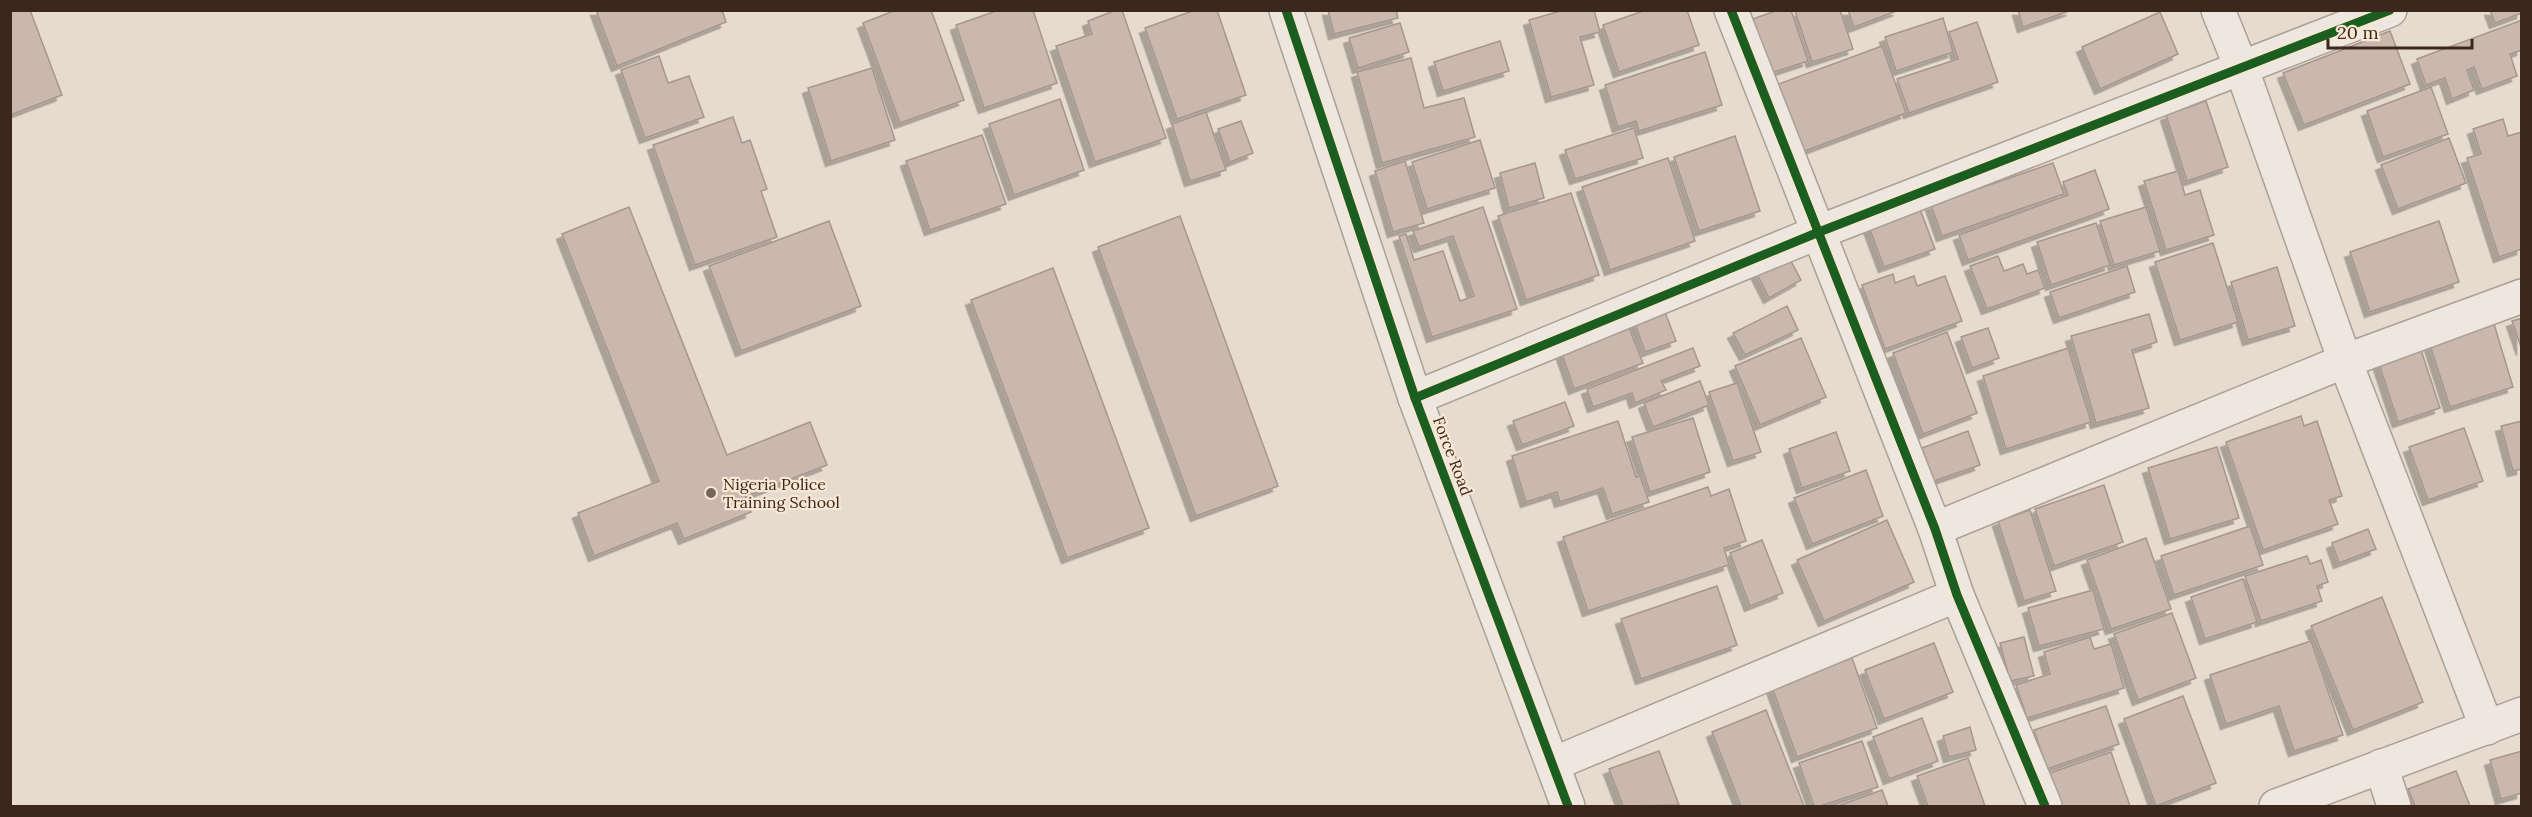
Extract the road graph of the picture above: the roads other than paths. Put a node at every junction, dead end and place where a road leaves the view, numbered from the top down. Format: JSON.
{"nodes":[{"id":1,"x":1286,"y":10,"type":"edge"},
{"id":2,"x":1731,"y":10,"type":"edge"},
{"id":3,"x":2218,"y":10,"type":"edge"},
{"id":4,"x":2390,"y":10,"type":"edge"},
{"id":5,"x":2241,"y":67,"type":"junction"},
{"id":6,"x":1819,"y":232,"type":"junction"},
{"id":7,"x":2522,"y":296,"type":"edge"},
{"id":8,"x":2345,"y":361,"type":"junction"},
{"id":9,"x":1415,"y":398,"type":"junction"},
{"id":10,"x":1935,"y":529,"type":"junction"},
{"id":11,"x":1957,"y":595,"type":"junction"},
{"id":12,"x":2522,"y":714,"type":"edge"},
{"id":13,"x":2487,"y":728,"type":"junction"},
{"id":14,"x":1553,"y":764,"type":"junction"},
{"id":15,"x":2381,"y":766,"type":"junction"},
{"id":16,"x":1568,"y":807,"type":"edge"},
{"id":17,"x":2045,"y":807,"type":"edge"},
{"id":18,"x":2276,"y":807,"type":"edge"},
{"id":19,"x":2394,"y":807,"type":"edge"}],
"edges":[{"from":1,"to":9,"type":"street","name":"Force Road"},
{"from":2,"to":6,"type":"street"},
{"from":3,"to":5,"type":"street"},
{"from":4,"to":5,"type":"street"},
{"from":5,"to":6,"type":"street"},
{"from":5,"to":8,"type":"street"},
{"from":6,"to":9,"type":"street"},
{"from":6,"to":10,"type":"street"},
{"from":7,"to":8,"type":"street"},
{"from":8,"to":10,"type":"street"},
{"from":8,"to":13,"type":"street"},
{"from":9,"to":14,"type":"street","name":"Force Road"},
{"from":10,"to":11,"type":"street"},
{"from":11,"to":14,"type":"street"},
{"from":11,"to":17,"type":"street"},
{"from":12,"to":13,"type":"street"},
{"from":13,"to":15,"type":"street"},
{"from":14,"to":16,"type":"street","name":"Force Road"},
{"from":15,"to":18,"type":"street"},
{"from":15,"to":19,"type":"street"}]}
